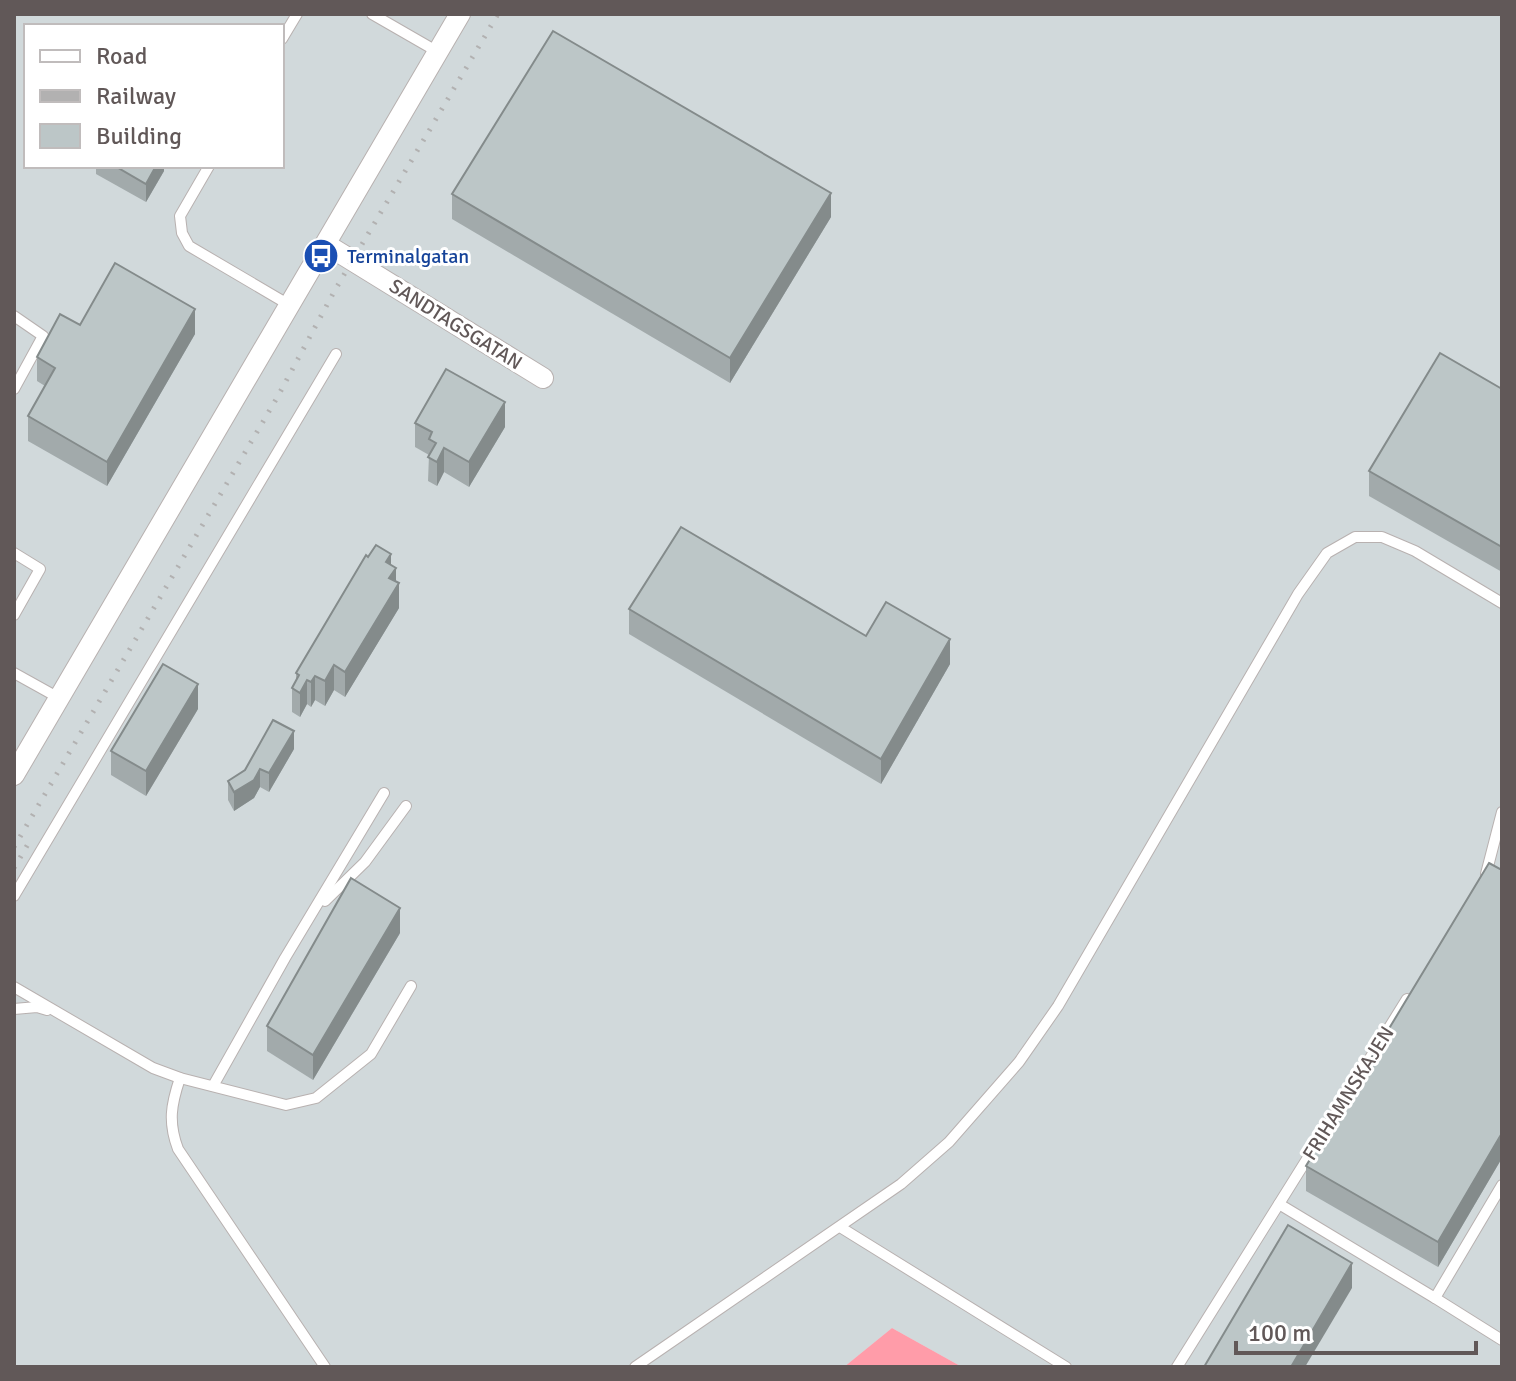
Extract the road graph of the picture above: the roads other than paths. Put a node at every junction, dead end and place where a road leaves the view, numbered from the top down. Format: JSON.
{"nodes":[{"id":1,"x":297,"y":14,"type":"edge"},
{"id":2,"x":372,"y":14,"type":"edge"},
{"id":3,"x":460,"y":14,"type":"edge"},
{"id":4,"x":284,"y":36,"type":"edge"},
{"id":5,"x":438,"y":52,"type":"junction"},
{"id":6,"x":208,"y":168,"type":"edge"},
{"id":7,"x":327,"y":245,"type":"junction"},
{"id":8,"x":291,"y":306,"type":"junction"},
{"id":9,"x":14,"y":316,"type":"edge"},
{"id":10,"x":336,"y":354,"type":"dead end"},
{"id":11,"x":543,"y":378,"type":"dead end"},
{"id":12,"x":14,"y":389,"type":"edge"},
{"id":13,"x":14,"y":553,"type":"edge"},
{"id":14,"x":1502,"y":603,"type":"edge"},
{"id":15,"x":14,"y":615,"type":"edge"},
{"id":16,"x":14,"y":673,"type":"edge"},
{"id":17,"x":59,"y":698,"type":"junction"},
{"id":18,"x":14,"y":775,"type":"edge"},
{"id":19,"x":384,"y":793,"type":"dead end"},
{"id":20,"x":406,"y":806,"type":"dead end"},
{"id":21,"x":1502,"y":812,"type":"edge"},
{"id":22,"x":1479,"y":884,"type":"edge"},
{"id":23,"x":14,"y":896,"type":"edge"},
{"id":24,"x":285,"y":958,"type":"junction"},
{"id":25,"x":411,"y":986,"type":"dead end"},
{"id":26,"x":14,"y":987,"type":"edge"},
{"id":27,"x":1412,"y":991,"type":"edge"},
{"id":28,"x":14,"y":1009,"type":"edge"},
{"id":29,"x":55,"y":1011,"type":"junction"},
{"id":30,"x":180,"y":1078,"type":"junction"},
{"id":31,"x":213,"y":1086,"type":"junction"},
{"id":32,"x":1502,"y":1185,"type":"edge"},
{"id":33,"x":1279,"y":1204,"type":"junction"},
{"id":34,"x":840,"y":1227,"type":"junction"},
{"id":35,"x":1435,"y":1298,"type":"junction"},
{"id":36,"x":1502,"y":1340,"type":"edge"},
{"id":37,"x":325,"y":1367,"type":"edge"},
{"id":38,"x":635,"y":1367,"type":"edge"},
{"id":39,"x":1066,"y":1367,"type":"edge"},
{"id":40,"x":1177,"y":1367,"type":"edge"}],
"edges":[{"from":1,"to":4,"type":"lane"},
{"from":2,"to":5,"type":"lane"},
{"from":3,"to":5,"type":"street"},
{"from":5,"to":7,"type":"street"},
{"from":6,"to":8,"type":"lane"},
{"from":7,"to":8,"type":"street"},
{"from":7,"to":11,"type":"street","name":"SANDTAGSGATAN"},
{"from":8,"to":17,"type":"street"},
{"from":9,"to":12,"type":"lane"},
{"from":10,"to":23,"type":"lane"},
{"from":13,"to":15,"type":"lane"},
{"from":14,"to":34,"type":"lane"},
{"from":16,"to":17,"type":"lane"},
{"from":17,"to":18,"type":"street"},
{"from":19,"to":24,"type":"lane"},
{"from":20,"to":24,"type":"lane"},
{"from":21,"to":22,"type":"lane"},
{"from":24,"to":31,"type":"lane"},
{"from":25,"to":31,"type":"lane"},
{"from":26,"to":29,"type":"lane"},
{"from":27,"to":33,"type":"lane","name":"FRIHAMNSKAJEN"},
{"from":28,"to":29,"type":"lane"},
{"from":29,"to":30,"type":"lane"},
{"from":30,"to":31,"type":"lane"},
{"from":30,"to":37,"type":"lane"},
{"from":32,"to":35,"type":"lane"},
{"from":33,"to":35,"type":"lane"},
{"from":33,"to":40,"type":"lane","name":"FRIHAMNSKAJEN"},
{"from":34,"to":38,"type":"lane"},
{"from":34,"to":39,"type":"lane"},
{"from":35,"to":36,"type":"lane"}]}
